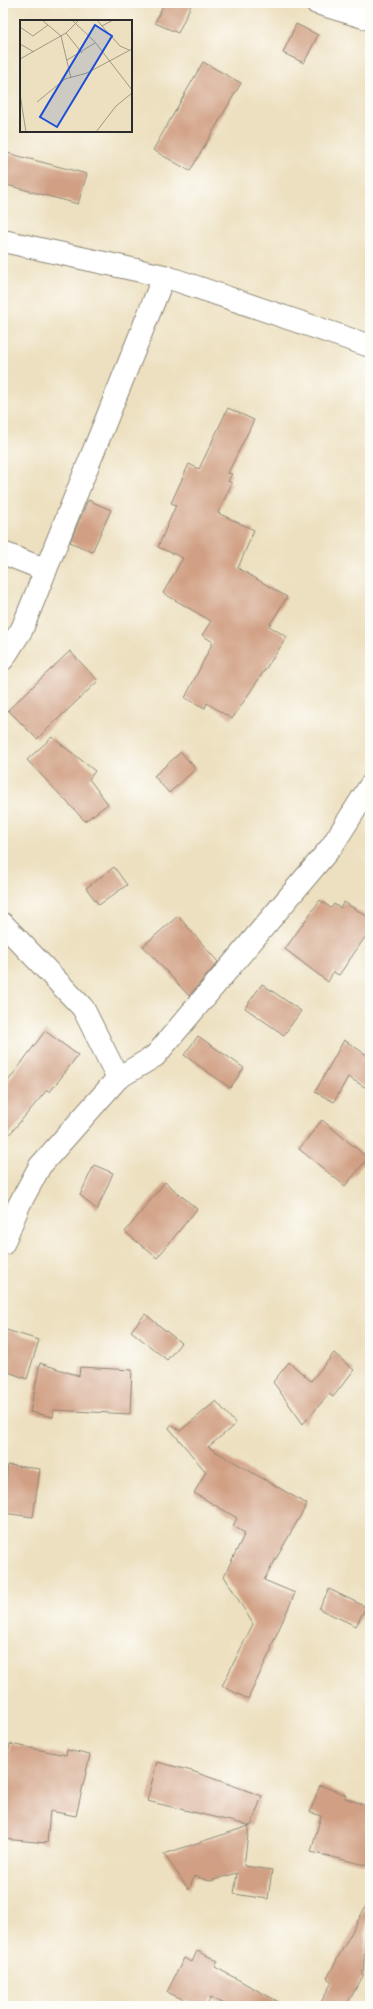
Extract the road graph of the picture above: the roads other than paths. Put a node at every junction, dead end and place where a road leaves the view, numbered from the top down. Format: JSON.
{"nodes":[{"id":1,"x":317,"y":3,"type":"edge"},
{"id":2,"x":370,"y":19,"type":"edge"},
{"id":3,"x":3,"y":241,"type":"edge"},
{"id":4,"x":164,"y":276,"type":"junction"},
{"id":5,"x":370,"y":346,"type":"edge"},
{"id":6,"x":3,"y":553,"type":"edge"},
{"id":7,"x":46,"y":570,"type":"junction"},
{"id":8,"x":3,"y":659,"type":"edge"},
{"id":9,"x":370,"y":786,"type":"edge"},
{"id":10,"x":3,"y":924,"type":"edge"},
{"id":11,"x":118,"y":1078,"type":"junction"},
{"id":12,"x":3,"y":1244,"type":"edge"}],
"edges":[{"from":1,"to":2,"type":"street"},
{"from":3,"to":4,"type":"street"},
{"from":4,"to":5,"type":"street"},
{"from":4,"to":7,"type":"street"},
{"from":6,"to":7,"type":"street"},
{"from":7,"to":8,"type":"street"},
{"from":9,"to":11,"type":"street"},
{"from":10,"to":11,"type":"street"},
{"from":11,"to":12,"type":"street"}]}
